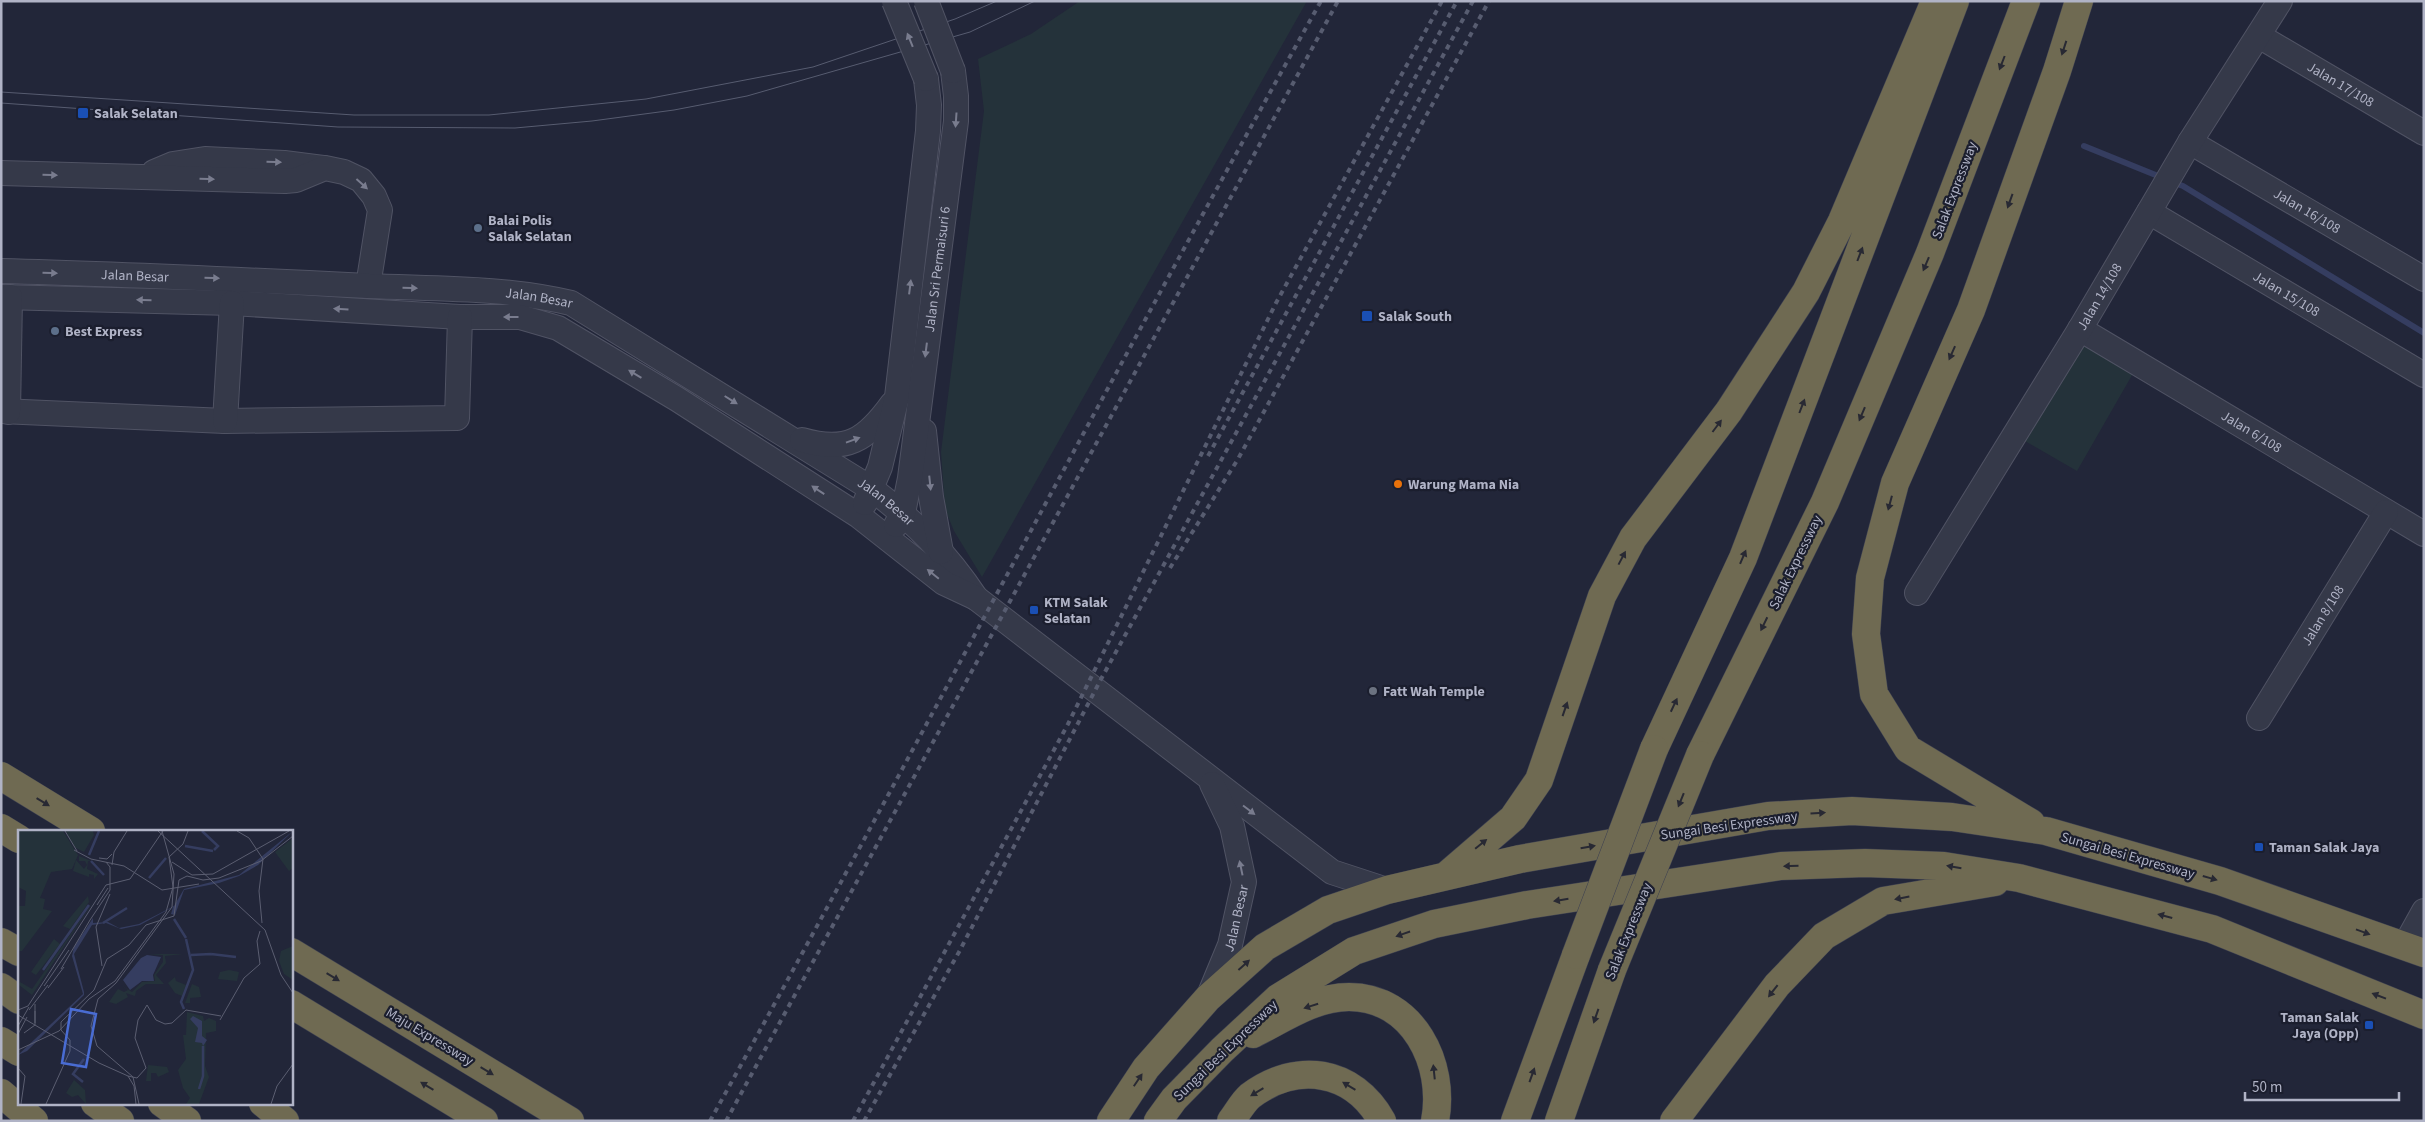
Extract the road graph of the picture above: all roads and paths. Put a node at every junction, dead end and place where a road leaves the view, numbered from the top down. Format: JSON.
{"nodes":[{"id":1,"x":894,"y":1,"type":"edge"},
{"id":2,"x":926,"y":1,"type":"edge"},
{"id":3,"x":1935,"y":1,"type":"edge"},
{"id":4,"x":1955,"y":1,"type":"edge"},
{"id":5,"x":2026,"y":1,"type":"edge"},
{"id":6,"x":2079,"y":1,"type":"edge"},
{"id":7,"x":2280,"y":1,"type":"edge"},
{"id":8,"x":2259,"y":36,"type":"junction"},
{"id":9,"x":2424,"y":133,"type":"edge"},
{"id":10,"x":2185,"y":152,"type":"junction"},
{"id":11,"x":1,"y":173,"type":"edge"},
{"id":12,"x":2155,"y":202,"type":"junction"},
{"id":13,"x":1,"y":271,"type":"edge"},
{"id":14,"x":2424,"y":280,"type":"edge"},
{"id":15,"x":368,"y":286,"type":"junction"},
{"id":16,"x":6,"y":297,"type":"edge"},
{"id":17,"x":232,"y":303,"type":"junction"},
{"id":18,"x":460,"y":317,"type":"junction"},
{"id":19,"x":2080,"y":328,"type":"junction"},
{"id":20,"x":2424,"y":374,"type":"edge"},
{"id":21,"x":909,"y":398,"type":"junction"},
{"id":22,"x":4,"y":411,"type":"edge"},
{"id":23,"x":224,"y":421,"type":"junction"},
{"id":24,"x":789,"y":437,"type":"junction"},
{"id":25,"x":872,"y":489,"type":"junction"},
{"id":26,"x":2386,"y":512,"type":"junction"},
{"id":27,"x":903,"y":513,"type":"junction"},
{"id":28,"x":859,"y":516,"type":"junction"},
{"id":29,"x":2424,"y":534,"type":"edge"},
{"id":30,"x":889,"y":538,"type":"junction"},
{"id":31,"x":941,"y":552,"type":"junction"},
{"id":32,"x":1917,"y":593,"type":"dead end"},
{"id":33,"x":976,"y":598,"type":"junction"},
{"id":34,"x":2260,"y":718,"type":"dead end"},
{"id":35,"x":1,"y":776,"type":"edge"},
{"id":36,"x":1210,"y":780,"type":"junction"},
{"id":37,"x":1,"y":828,"type":"edge"},
{"id":38,"x":89,"y":830,"type":"edge"},
{"id":39,"x":2046,"y":831,"type":"junction"},
{"id":40,"x":18,"y":838,"type":"edge"},
{"id":41,"x":1445,"y":876,"type":"junction"},
{"id":42,"x":2019,"y":878,"type":"junction"},
{"id":43,"x":1387,"y":890,"type":"junction"},
{"id":44,"x":2424,"y":911,"type":"edge"},
{"id":45,"x":1,"y":942,"type":"edge"},
{"id":46,"x":2414,"y":950,"type":"edge"},
{"id":47,"x":18,"y":951,"type":"edge"},
{"id":48,"x":292,"y":953,"type":"edge"},
{"id":49,"x":1,"y":987,"type":"edge"},
{"id":50,"x":1208,"y":998,"type":"junction"},
{"id":51,"x":18,"y":999,"type":"edge"},
{"id":52,"x":292,"y":1005,"type":"edge"},
{"id":53,"x":2424,"y":1015,"type":"edge"},
{"id":54,"x":1,"y":1041,"type":"edge"},
{"id":55,"x":1222,"y":1050,"type":"junction"},
{"id":56,"x":18,"y":1051,"type":"edge"},
{"id":57,"x":1,"y":1092,"type":"edge"},
{"id":58,"x":96,"y":1104,"type":"edge"},
{"id":59,"x":163,"y":1104,"type":"edge"},
{"id":60,"x":264,"y":1104,"type":"edge"},
{"id":61,"x":34,"y":1121,"type":"edge"},
{"id":62,"x":120,"y":1121,"type":"edge"},
{"id":63,"x":188,"y":1121,"type":"edge"},
{"id":64,"x":285,"y":1121,"type":"edge"},
{"id":65,"x":484,"y":1121,"type":"edge"},
{"id":66,"x":570,"y":1121,"type":"edge"},
{"id":67,"x":1111,"y":1121,"type":"edge"},
{"id":68,"x":1158,"y":1121,"type":"edge"},
{"id":69,"x":1231,"y":1121,"type":"edge"},
{"id":70,"x":1382,"y":1121,"type":"edge"},
{"id":71,"x":1435,"y":1121,"type":"edge"},
{"id":72,"x":1515,"y":1121,"type":"edge"},
{"id":73,"x":1559,"y":1121,"type":"edge"},
{"id":74,"x":1674,"y":1121,"type":"edge"}],
"edges":[{"from":21,"to":1,"type":"street","name":"Jalan Sri Permaisuri 6","one_way":true,"bridge":true},
{"from":2,"to":21,"type":"street","name":"Jalan Sri Permaisuri 6","one_way":true,"bridge":true},
{"from":41,"to":3,"type":"highway","one_way":true},
{"from":72,"to":4,"type":"highway","one_way":true,"bridge":true},
{"from":5,"to":73,"type":"highway","name":"Salak Expressway","one_way":true,"bridge":true},
{"from":6,"to":39,"type":"highway","one_way":true},
{"from":7,"to":8,"type":"street","name":"Jalan 14/108"},
{"from":8,"to":9,"type":"street","name":"Jalan 17/108"},
{"from":8,"to":10,"type":"street","name":"Jalan 14/108"},
{"from":10,"to":12,"type":"street","name":"Jalan 14/108"},
{"from":10,"to":14,"type":"street","name":"Jalan 16/108"},
{"from":11,"to":15,"type":"street","one_way":true},
{"from":12,"to":19,"type":"street","name":"Jalan 14/108"},
{"from":12,"to":20,"type":"street","name":"Jalan 15/108"},
{"from":13,"to":15,"type":"street","name":"Jalan Besar","one_way":true},
{"from":15,"to":24,"type":"street","name":"Jalan Besar","one_way":true},
{"from":17,"to":16,"type":"street","name":"Jalan Besar","one_way":true},
{"from":16,"to":22,"type":"street"},
{"from":18,"to":17,"type":"street","name":"Jalan Besar","one_way":true},
{"from":17,"to":23,"type":"street"},
{"from":18,"to":23,"type":"street"},
{"from":28,"to":18,"type":"street","name":"Jalan Besar","one_way":true},
{"from":19,"to":26,"type":"street","name":"Jalan 6/108"},
{"from":19,"to":32,"type":"street","name":"Jalan 14/108"},
{"from":24,"to":21,"type":"street","one_way":true},
{"from":21,"to":25,"type":"street","name":"Jalan Sri Permaisuri 6"},
{"from":21,"to":27,"type":"street","name":"Jalan Sri Permaisuri 6"},
{"from":21,"to":31,"type":"street","one_way":true},
{"from":22,"to":23,"type":"street"},
{"from":24,"to":25,"type":"street","name":"Jalan Besar"},
{"from":25,"to":27,"type":"street","name":"Jalan Besar"},
{"from":25,"to":28,"type":"street","name":"Jalan Sri Permaisuri 6"},
{"from":26,"to":29,"type":"street","name":"Jalan 6/108"},
{"from":26,"to":34,"type":"street","name":"Jalan 8/108"},
{"from":27,"to":30,"type":"street","name":"Jalan Sri Permaisuri 6"},
{"from":27,"to":31,"type":"street","name":"Jalan Besar"},
{"from":28,"to":30,"type":"street","name":"Jalan Besar"},
{"from":33,"to":30,"type":"street","name":"Jalan Besar","one_way":true},
{"from":31,"to":33,"type":"street","name":"Jalan Besar"},
{"from":33,"to":36,"type":"street","name":"Jalan Besar"},
{"from":35,"to":38,"type":"highway","one_way":true},
{"from":36,"to":43,"type":"street","name":"Jalan Besar","one_way":true},
{"from":50,"to":36,"type":"street","name":"Jalan Besar","one_way":true},
{"from":37,"to":40,"type":"highway"},
{"from":41,"to":39,"type":"highway","name":"Sungai Besi Expressway","one_way":true},
{"from":39,"to":46,"type":"highway","name":"Sungai Besi Expressway","one_way":true},
{"from":41,"to":43,"type":"highway","name":"Sungai Besi Expressway"},
{"from":53,"to":42,"type":"highway","name":"Sungai Besi Expressway","one_way":true},
{"from":42,"to":55,"type":"highway","name":"Sungai Besi Expressway","one_way":true},
{"from":42,"to":74,"type":"highway","one_way":true},
{"from":50,"to":43,"type":"highway","name":"Sungai Besi Expressway","one_way":true},
{"from":44,"to":46,"type":"street"},
{"from":45,"to":47,"type":"highway"},
{"from":48,"to":66,"type":"highway","name":"Maju Expressway","one_way":true},
{"from":49,"to":51,"type":"highway"},
{"from":67,"to":50,"type":"highway","name":"Sungai Besi Expressway","one_way":true},
{"from":65,"to":52,"type":"highway","one_way":true},
{"from":54,"to":56,"type":"highway"},
{"from":55,"to":68,"type":"highway","name":"Sungai Besi Expressway"},
{"from":71,"to":55,"type":"highway","one_way":true},
{"from":57,"to":61,"type":"highway"},
{"from":58,"to":62,"type":"highway"},
{"from":59,"to":63,"type":"highway"},
{"from":60,"to":64,"type":"highway"},
{"from":70,"to":69,"type":"highway","one_way":true}]}
